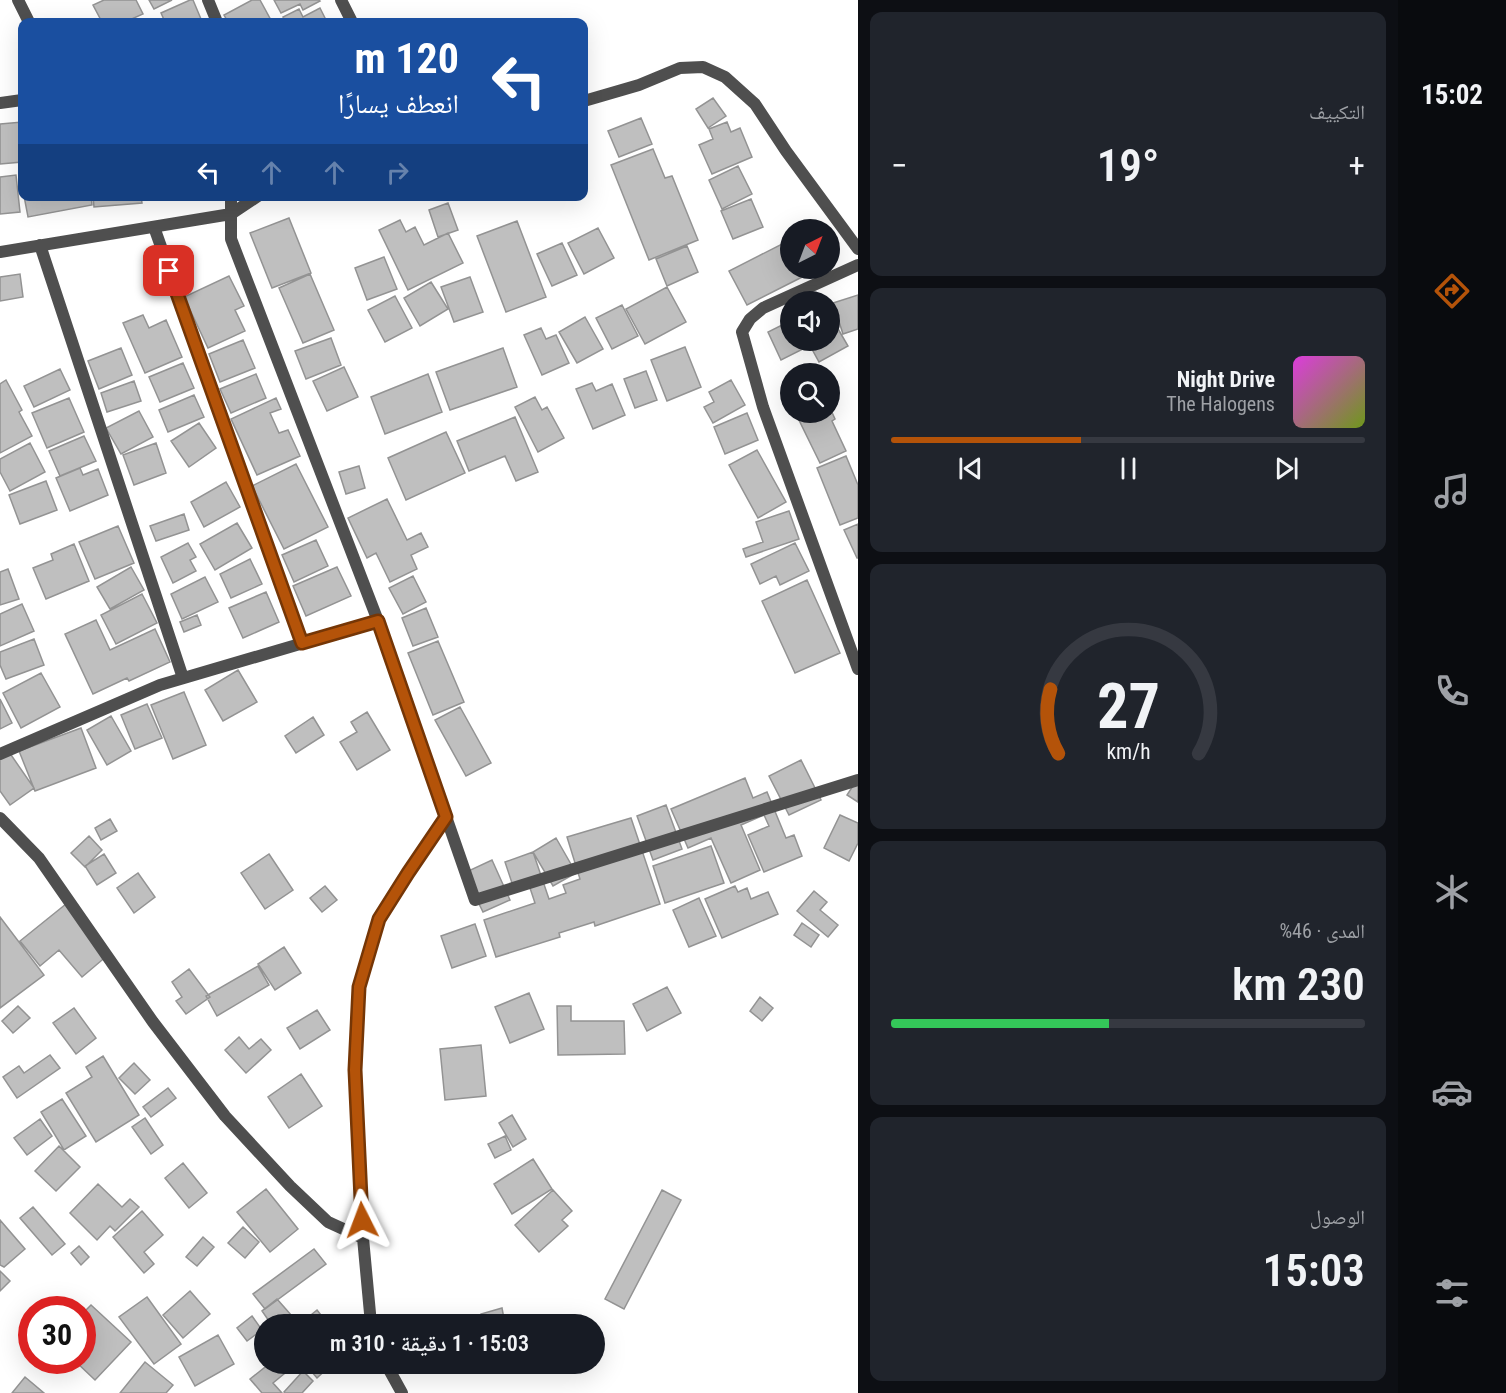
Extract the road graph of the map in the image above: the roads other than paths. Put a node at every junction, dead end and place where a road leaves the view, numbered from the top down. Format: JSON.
{"nodes":[{"id":1,"x":18,"y":0,"type":"edge"},
{"id":2,"x":208,"y":0,"type":"edge"},
{"id":3,"x":341,"y":0,"type":"edge"},
{"id":4,"x":27,"y":18,"type":"edge"},
{"id":5,"x":215,"y":18,"type":"edge"},
{"id":6,"x":350,"y":18,"type":"edge"},
{"id":7,"x":588,"y":100,"type":"edge"},
{"id":8,"x":18,"y":101,"type":"edge"},
{"id":9,"x":0,"y":103,"type":"edge"},
{"id":10,"x":231,"y":201,"type":"edge"},
{"id":11,"x":250,"y":201,"type":"edge"},
{"id":12,"x":231,"y":214,"type":"junction"},
{"id":13,"x":154,"y":227,"type":"junction"},
{"id":14,"x":40,"y":245,"type":"junction"},
{"id":15,"x":858,"y":249,"type":"edge"},
{"id":16,"x":0,"y":252,"type":"edge"},
{"id":17,"x":858,"y":265,"type":"edge"},
{"id":18,"x":378,"y":621,"type":"junction"},
{"id":19,"x":302,"y":643,"type":"junction"},
{"id":20,"x":858,"y":669,"type":"edge"},
{"id":21,"x":183,"y":678,"type":"junction"},
{"id":22,"x":0,"y":754,"type":"edge"},
{"id":23,"x":858,"y":780,"type":"edge"},
{"id":24,"x":446,"y":817,"type":"junction"},
{"id":25,"x":0,"y":818,"type":"edge"},
{"id":26,"x":363,"y":1238,"type":"junction"},
{"id":27,"x":370,"y":1314,"type":"edge"},
{"id":28,"x":392,"y":1374,"type":"edge"},
{"id":29,"x":402,"y":1393,"type":"edge"}],
"edges":[{"from":1,"to":4,"type":"street"},
{"from":2,"to":5,"type":"street"},
{"from":3,"to":6,"type":"street"},
{"from":7,"to":15,"type":"street"},
{"from":8,"to":9,"type":"street"},
{"from":10,"to":12,"type":"street"},
{"from":11,"to":12,"type":"street"},
{"from":12,"to":13,"type":"street"},
{"from":12,"to":18,"type":"street"},
{"from":13,"to":14,"type":"street"},
{"from":13,"to":19,"type":"street"},
{"from":14,"to":16,"type":"street"},
{"from":14,"to":21,"type":"street"},
{"from":17,"to":20,"type":"street"},
{"from":18,"to":19,"type":"street"},
{"from":18,"to":24,"type":"street"},
{"from":19,"to":21,"type":"street"},
{"from":21,"to":22,"type":"street"},
{"from":23,"to":24,"type":"street"},
{"from":24,"to":26,"type":"street"},
{"from":25,"to":26,"type":"street"},
{"from":26,"to":27,"type":"street"},
{"from":28,"to":29,"type":"street"}]}
